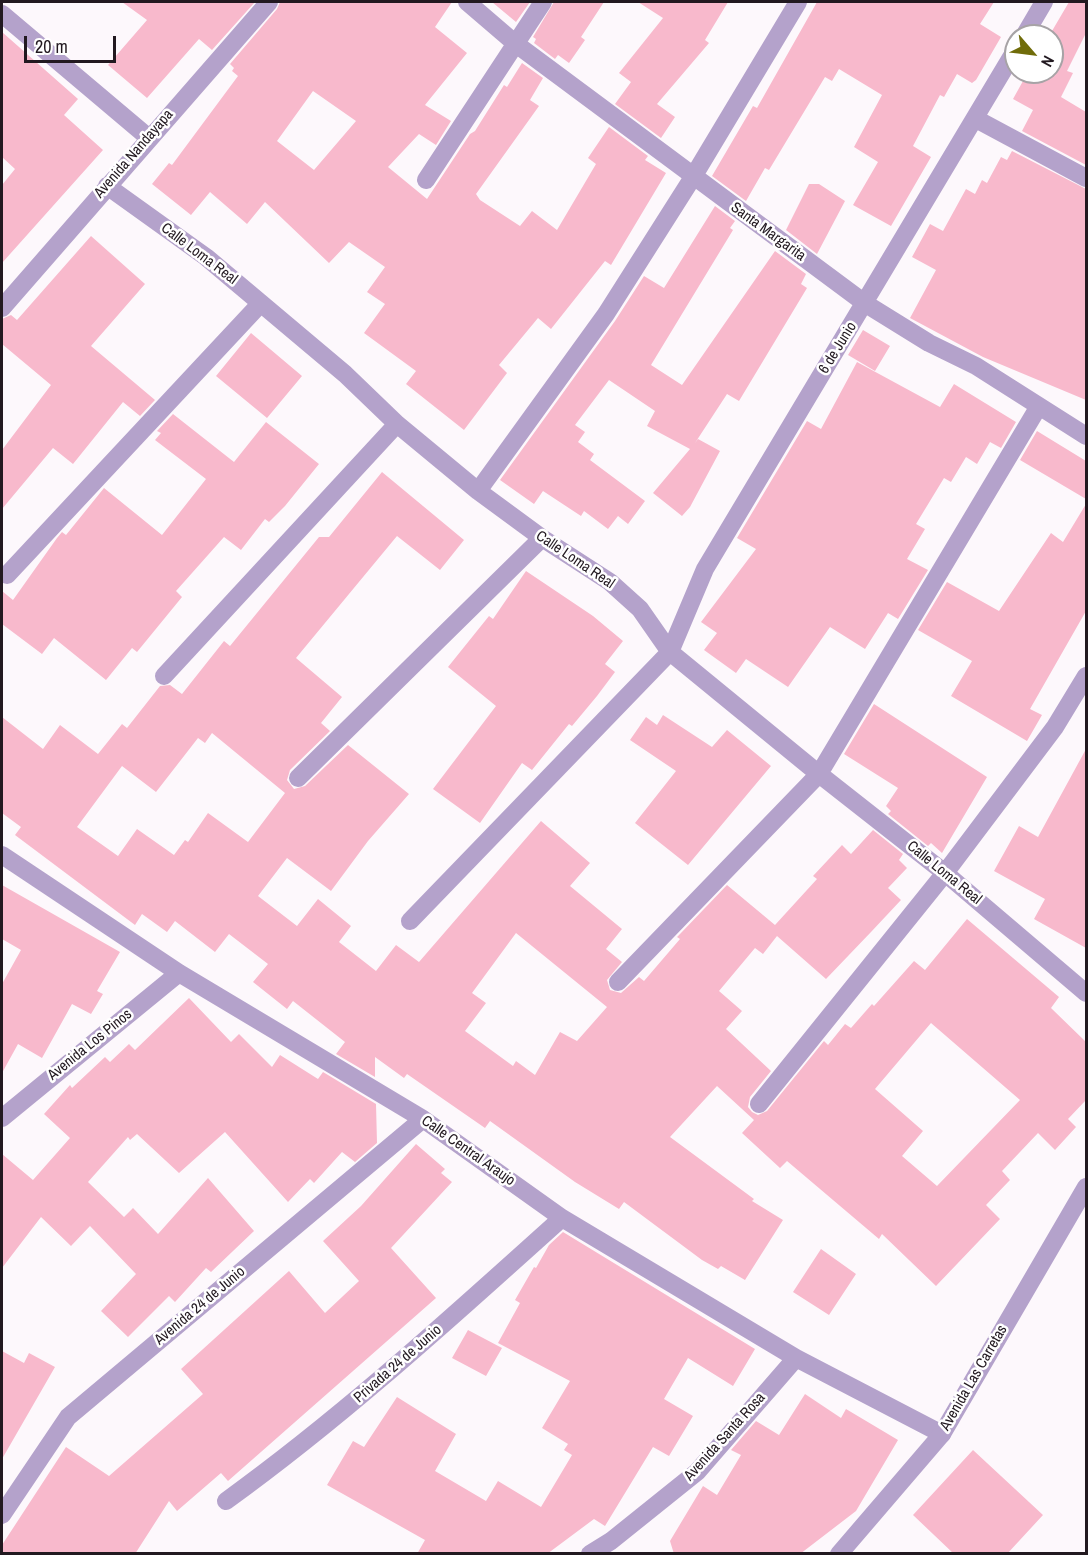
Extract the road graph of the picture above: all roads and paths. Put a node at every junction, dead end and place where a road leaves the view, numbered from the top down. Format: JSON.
{"nodes":[{"id":1,"x":268,"y":2,"type":"edge"},
{"id":2,"x":468,"y":2,"type":"edge"},
{"id":3,"x":543,"y":2,"type":"edge"},
{"id":4,"x":798,"y":2,"type":"edge"},
{"id":5,"x":1044,"y":2,"type":"edge"},
{"id":6,"x":2,"y":14,"type":"edge"},
{"id":7,"x":1031,"y":24,"type":"edge"},
{"id":8,"x":516,"y":44,"type":"junction"},
{"id":9,"x":1004,"y":71,"type":"edge"},
{"id":10,"x":976,"y":119,"type":"junction"},
{"id":11,"x":149,"y":138,"type":"junction"},
{"id":12,"x":693,"y":177,"type":"junction"},
{"id":13,"x":1086,"y":178,"type":"edge"},
{"id":14,"x":426,"y":180,"type":"dead end"},
{"id":15,"x":107,"y":186,"type":"junction"},
{"id":16,"x":261,"y":303,"type":"junction"},
{"id":17,"x":866,"y":304,"type":"junction"},
{"id":18,"x":2,"y":308,"type":"edge"},
{"id":19,"x":1039,"y":406,"type":"junction"},
{"id":20,"x":397,"y":424,"type":"junction"},
{"id":21,"x":1086,"y":436,"type":"edge"},
{"id":22,"x":478,"y":491,"type":"junction"},
{"id":23,"x":542,"y":538,"type":"junction"},
{"id":24,"x":7,"y":575,"type":"dead end"},
{"id":25,"x":670,"y":652,"type":"junction"},
{"id":26,"x":164,"y":676,"type":"dead end"},
{"id":27,"x":1086,"y":676,"type":"edge"},
{"id":28,"x":819,"y":774,"type":"junction"},
{"id":29,"x":298,"y":778,"type":"dead end"},
{"id":30,"x":2,"y":855,"type":"edge"},
{"id":31,"x":945,"y":873,"type":"junction"},
{"id":32,"x":410,"y":921,"type":"dead end"},
{"id":33,"x":179,"y":973,"type":"junction"},
{"id":34,"x":618,"y":982,"type":"dead end"},
{"id":35,"x":1086,"y":993,"type":"edge"},
{"id":36,"x":759,"y":1104,"type":"dead end"},
{"id":37,"x":2,"y":1118,"type":"edge"},
{"id":38,"x":423,"y":1119,"type":"junction"},
{"id":39,"x":1086,"y":1187,"type":"edge"},
{"id":40,"x":562,"y":1218,"type":"junction"},
{"id":41,"x":796,"y":1358,"type":"junction"},
{"id":42,"x":942,"y":1434,"type":"junction"},
{"id":43,"x":226,"y":1501,"type":"dead end"},
{"id":44,"x":2,"y":1515,"type":"edge"},
{"id":45,"x":590,"y":1554,"type":"edge"},
{"id":46,"x":839,"y":1554,"type":"edge"}],
"edges":[{"from":1,"to":11,"type":"street","name":"Avenida Nandayapa"},
{"from":2,"to":8,"type":"street","name":"Santa Margarita"},
{"from":3,"to":8,"type":"street"},
{"from":4,"to":12,"type":"street"},
{"from":5,"to":7,"type":"street"},
{"from":6,"to":11,"type":"street"},
{"from":8,"to":12,"type":"street","name":"Santa Margarita"},
{"from":8,"to":14,"type":"street"},
{"from":9,"to":10,"type":"street","name":"6 de Junio"},
{"from":10,"to":13,"type":"street"},
{"from":10,"to":17,"type":"street","name":"6 de Junio"},
{"from":11,"to":15,"type":"street","name":"Avenida Nandayapa"},
{"from":12,"to":17,"type":"street","name":"Santa Margarita"},
{"from":12,"to":22,"type":"street"},
{"from":15,"to":16,"type":"street","name":"Calle Loma Real"},
{"from":15,"to":18,"type":"street","name":"Avenida Nandayapa"},
{"from":16,"to":20,"type":"street","name":"Calle Loma Real"},
{"from":16,"to":24,"type":"street"},
{"from":17,"to":19,"type":"street","name":"Santa Margarita"},
{"from":17,"to":25,"type":"street","name":"6 de Junio"},
{"from":19,"to":21,"type":"street","name":"Santa Margarita"},
{"from":19,"to":28,"type":"street"},
{"from":20,"to":22,"type":"street","name":"Calle Loma Real"},
{"from":20,"to":26,"type":"street"},
{"from":22,"to":23,"type":"street","name":"Calle Loma Real"},
{"from":23,"to":25,"type":"street","name":"Calle Loma Real"},
{"from":23,"to":29,"type":"street"},
{"from":25,"to":28,"type":"street","name":"Calle Loma Real"},
{"from":25,"to":32,"type":"street"},
{"from":27,"to":31,"type":"street"},
{"from":28,"to":31,"type":"street","name":"Calle Loma Real"},
{"from":28,"to":34,"type":"street"},
{"from":30,"to":33,"type":"street","name":"Calle Central Araujo"},
{"from":31,"to":35,"type":"street","name":"Calle Loma Real"},
{"from":31,"to":36,"type":"street"},
{"from":33,"to":37,"type":"street","name":"Avenida Los Pinos"},
{"from":33,"to":38,"type":"street","name":"Calle Central Araujo"},
{"from":38,"to":40,"type":"street","name":"Calle Central Araujo"},
{"from":38,"to":44,"type":"street","name":"Avenida 24 de Junio"},
{"from":39,"to":42,"type":"street","name":"Avenida Las Carretas"},
{"from":40,"to":41,"type":"street","name":"Calle Central Araujo"},
{"from":40,"to":43,"type":"street","name":"Privada 24 de Junio"},
{"from":41,"to":42,"type":"street","name":"Calle Central Araujo"},
{"from":41,"to":45,"type":"street","name":"Avenida Santa Rosa"},
{"from":42,"to":46,"type":"street","name":"Avenida Las Carretas"}]}
